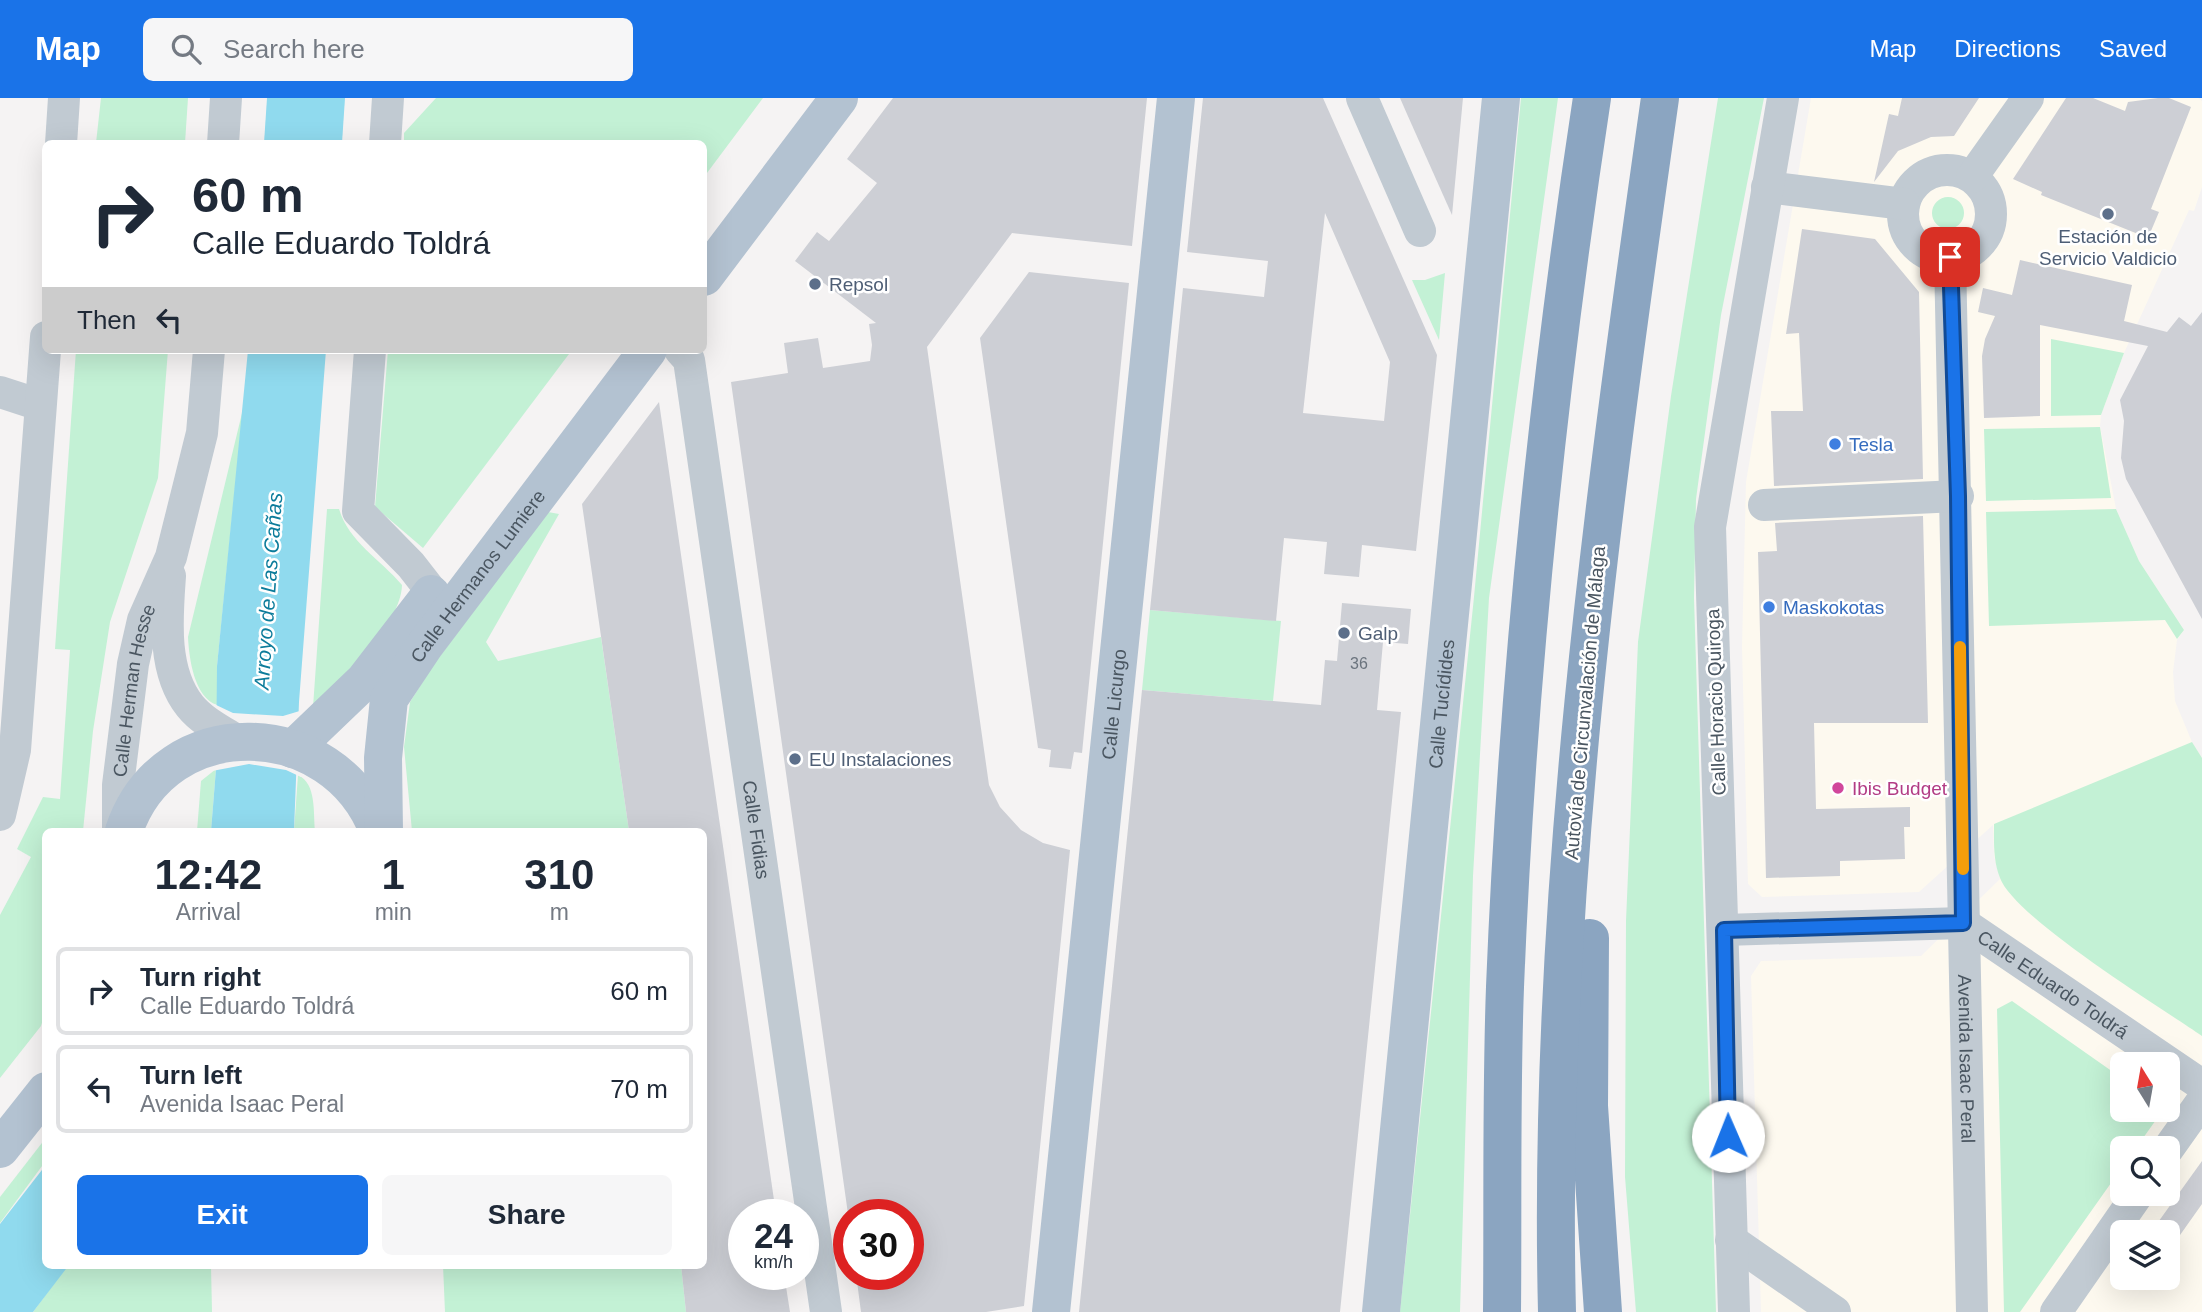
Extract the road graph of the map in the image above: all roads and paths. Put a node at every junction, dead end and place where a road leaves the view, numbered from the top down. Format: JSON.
{"nodes":[{"id":1,"x":64,"y":98,"type":"edge"},
{"id":2,"x":226,"y":98,"type":"edge"},
{"id":3,"x":806,"y":98,"type":"edge"},
{"id":4,"x":839,"y":98,"type":"edge"},
{"id":5,"x":1176,"y":98,"type":"edge"},
{"id":6,"x":1362,"y":98,"type":"edge"},
{"id":7,"x":1501,"y":98,"type":"edge"},
{"id":8,"x":1592,"y":98,"type":"edge"},
{"id":9,"x":1660,"y":98,"type":"edge"},
{"id":10,"x":1783,"y":98,"type":"edge"},
{"id":11,"x":2028,"y":98,"type":"edge"},
{"id":12,"x":390,"y":101,"type":"edge"},
{"id":13,"x":61,"y":140,"type":"edge"},
{"id":14,"x":223,"y":140,"type":"edge"},
{"id":15,"x":385,"y":140,"type":"edge"},
{"id":16,"x":1972,"y":177,"type":"junction"},
{"id":17,"x":1767,"y":187,"type":"junction"},
{"id":18,"x":1904,"y":204,"type":"junction"},
{"id":19,"x":707,"y":230,"type":"edge"},
{"id":20,"x":1420,"y":231,"type":"dead end"},
{"id":21,"x":1950,"y":257,"type":"junction"},
{"id":22,"x":707,"y":273,"type":"edge"},
{"id":23,"x":44,"y":354,"type":"edge"},
{"id":24,"x":209,"y":354,"type":"edge"},
{"id":25,"x":370,"y":354,"type":"edge"},
{"id":26,"x":613,"y":354,"type":"edge"},
{"id":27,"x":645,"y":354,"type":"edge"},
{"id":28,"x":684,"y":354,"type":"edge"},
{"id":29,"x":0,"y":392,"type":"edge"},
{"id":30,"x":40,"y":405,"type":"junction"},
{"id":31,"x":1958,"y":496,"type":"junction"},
{"id":32,"x":1764,"y":505,"type":"dead end"},
{"id":33,"x":171,"y":557,"type":"junction"},
{"id":34,"x":432,"y":592,"type":"junction"},
{"id":35,"x":1587,"y":657,"type":"junction"},
{"id":36,"x":220,"y":737,"type":"junction"},
{"id":37,"x":303,"y":746,"type":"junction"},
{"id":38,"x":0,"y":815,"type":"edge"},
{"id":39,"x":118,"y":828,"type":"edge"},
{"id":40,"x":125,"y":828,"type":"edge"},
{"id":41,"x":377,"y":828,"type":"edge"},
{"id":42,"x":384,"y":828,"type":"edge"},
{"id":43,"x":1963,"y":923,"type":"junction"},
{"id":44,"x":1724,"y":930,"type":"junction"},
{"id":45,"x":2202,"y":1085,"type":"edge"},
{"id":46,"x":42,"y":1096,"type":"edge"},
{"id":47,"x":2202,"y":1101,"type":"edge"},
{"id":48,"x":2177,"y":1136,"type":"edge"},
{"id":49,"x":0,"y":1149,"type":"edge"},
{"id":50,"x":2130,"y":1206,"type":"edge"},
{"id":51,"x":1731,"y":1240,"type":"junction"},
{"id":52,"x":826,"y":1312,"type":"edge"},
{"id":53,"x":1051,"y":1312,"type":"edge"},
{"id":54,"x":1381,"y":1312,"type":"edge"},
{"id":55,"x":1502,"y":1312,"type":"edge"},
{"id":56,"x":1558,"y":1312,"type":"edge"},
{"id":57,"x":1603,"y":1312,"type":"edge"},
{"id":58,"x":1734,"y":1312,"type":"edge"},
{"id":59,"x":1835,"y":1312,"type":"edge"},
{"id":60,"x":1972,"y":1312,"type":"edge"},
{"id":61,"x":2056,"y":1312,"type":"edge"}],
"edges":[{"from":1,"to":13,"type":"street"},
{"from":2,"to":14,"type":"street"},
{"from":3,"to":19,"type":"main road"},
{"from":4,"to":22,"type":"main road"},
{"from":5,"to":53,"type":"main road","name":"Calle Licurgo"},
{"from":6,"to":20,"type":"street"},
{"from":7,"to":54,"type":"main road","name":"Calle Tucídides"},
{"from":8,"to":55,"type":"highway"},
{"from":9,"to":35,"type":"highway","name":"Autovía de Circunvalación de Málaga"},
{"from":10,"to":17,"type":"street","name":"Calle Horacio Quiroga"},
{"from":11,"to":16,"type":"street"},
{"from":12,"to":15,"type":"street"},
{"from":16,"to":18,"type":"street"},
{"from":16,"to":21,"type":"street"},
{"from":17,"to":18,"type":"street"},
{"from":17,"to":44,"type":"street","name":"Calle Horacio Quiroga"},
{"from":18,"to":21,"type":"street"},
{"from":21,"to":31,"type":"street","name":"Avenida Isaac Peral"},
{"from":23,"to":30,"type":"street"},
{"from":24,"to":33,"type":"street","name":"Calle Herman Hesse"},
{"from":25,"to":34,"type":"street"},
{"from":26,"to":34,"type":"main road","name":"Calle Hermanos Lumiere"},
{"from":27,"to":42,"type":"main road","name":"Calle Hermanos Lumiere"},
{"from":28,"to":52,"type":"street","name":"Calle Fidias"},
{"from":29,"to":30,"type":"street"},
{"from":30,"to":38,"type":"street"},
{"from":31,"to":32,"type":"street"},
{"from":31,"to":43,"type":"street","name":"Avenida Isaac Peral"},
{"from":33,"to":36,"type":"street","name":"Calle Herman Hesse"},
{"from":33,"to":39,"type":"street","name":"Calle Herman Hesse"},
{"from":34,"to":37,"type":"main road","name":"Calle Hermanos Lumiere"},
{"from":35,"to":56,"type":"highway","name":"Autovía de Circunvalación de Málaga"},
{"from":35,"to":57,"type":"highway"},
{"from":36,"to":37,"type":"main road"},
{"from":36,"to":40,"type":"main road"},
{"from":37,"to":41,"type":"main road"},
{"from":43,"to":44,"type":"street","name":"Calle Eduardo Toldrá"},
{"from":43,"to":45,"type":"street","name":"Calle Eduardo Toldrá"},
{"from":43,"to":60,"type":"street","name":"Avenida Isaac Peral"},
{"from":44,"to":51,"type":"street","name":"Calle Horacio Quiroga"},
{"from":46,"to":49,"type":"main road"},
{"from":47,"to":48,"type":"street"},
{"from":50,"to":61,"type":"street"},
{"from":51,"to":58,"type":"street","name":"Calle Horacio Quiroga"},
{"from":51,"to":59,"type":"street"}]}
